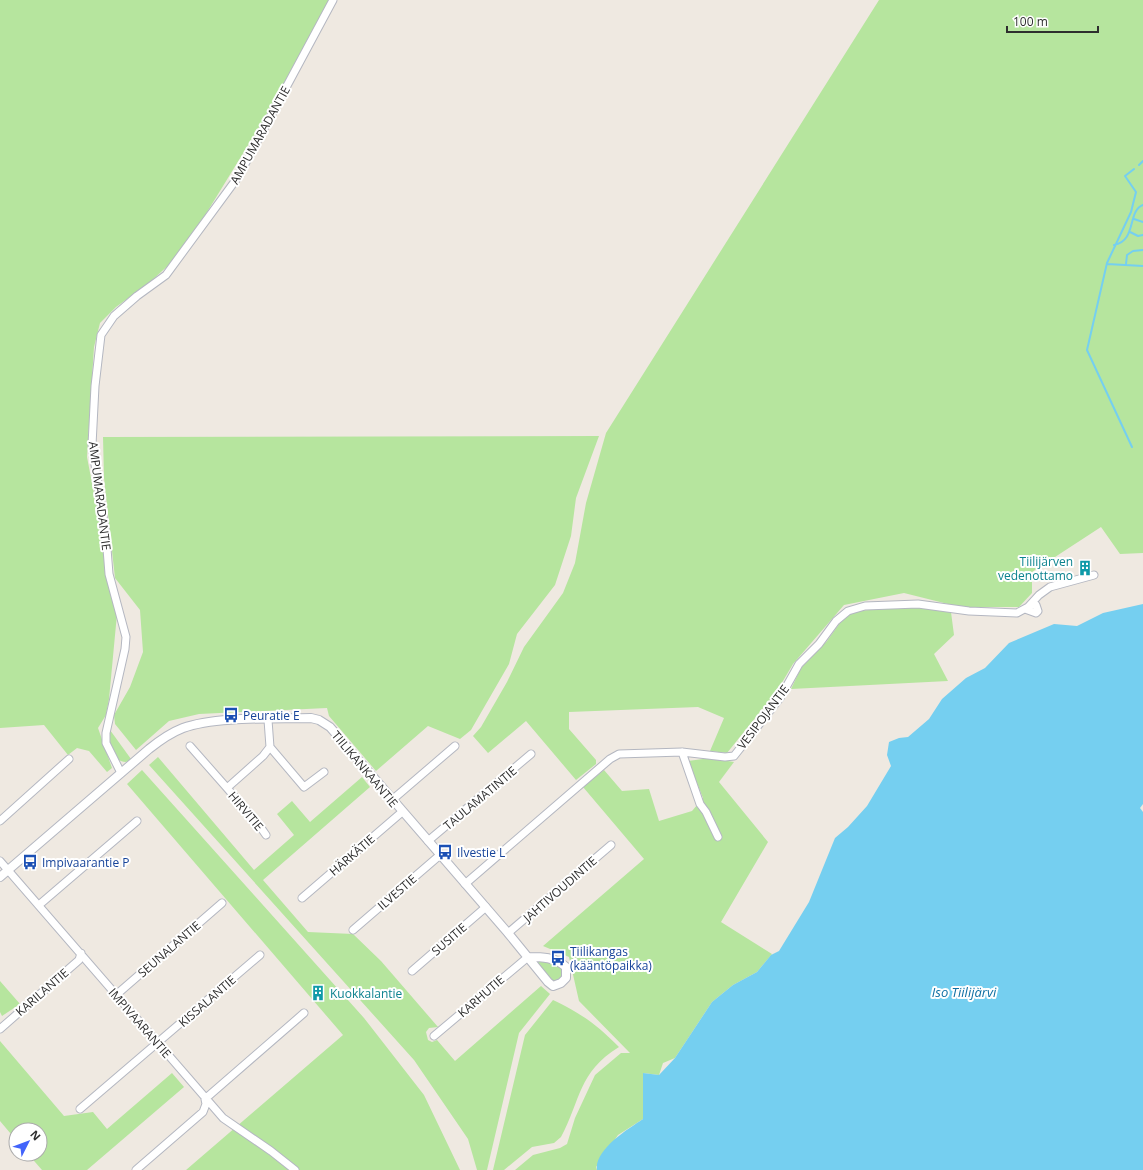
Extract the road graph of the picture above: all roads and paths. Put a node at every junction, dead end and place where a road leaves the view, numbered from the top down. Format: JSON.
{"nodes":[{"id":1,"x":333,"y":0,"type":"edge"},
{"id":2,"x":1094,"y":575,"type":"dead end"},
{"id":3,"x":268,"y":720,"type":"junction"},
{"id":4,"x":190,"y":746,"type":"dead end"},
{"id":5,"x":455,"y":746,"type":"dead end"},
{"id":6,"x":270,"y":747,"type":"junction"},
{"id":7,"x":682,"y":752,"type":"junction"},
{"id":8,"x":531,"y":754,"type":"dead end"},
{"id":9,"x":69,"y":759,"type":"dead end"},
{"id":10,"x":324,"y":772,"type":"dead end"},
{"id":11,"x":121,"y":773,"type":"junction"},
{"id":12,"x":227,"y":788,"type":"junction"},
{"id":13,"x":392,"y":800,"type":"junction"},
{"id":14,"x":402,"y":812,"type":"junction"},
{"id":15,"x":0,"y":821,"type":"edge"},
{"id":16,"x":137,"y":821,"type":"dead end"},
{"id":17,"x":266,"y":835,"type":"dead end"},
{"id":18,"x":718,"y":837,"type":"dead end"},
{"id":19,"x":428,"y":841,"type":"junction"},
{"id":20,"x":611,"y":845,"type":"dead end"},
{"id":21,"x":440,"y":855,"type":"junction"},
{"id":22,"x":0,"y":861,"type":"edge"},
{"id":23,"x":8,"y":870,"type":"junction"},
{"id":24,"x":0,"y":876,"type":"edge"},
{"id":25,"x":465,"y":884,"type":"junction"},
{"id":26,"x":302,"y":898,"type":"dead end"},
{"id":27,"x":222,"y":903,"type":"dead end"},
{"id":28,"x":40,"y":905,"type":"junction"},
{"id":29,"x":486,"y":907,"type":"junction"},
{"id":30,"x":353,"y":930,"type":"dead end"},
{"id":31,"x":508,"y":934,"type":"junction"},
{"id":32,"x":80,"y":953,"type":"junction"},
{"id":33,"x":260,"y":955,"type":"dead end"},
{"id":34,"x":528,"y":957,"type":"junction"},
{"id":35,"x":412,"y":971,"type":"dead end"},
{"id":36,"x":116,"y":995,"type":"junction"},
{"id":37,"x":304,"y":1013,"type":"dead end"},
{"id":38,"x":0,"y":1029,"type":"edge"},
{"id":39,"x":434,"y":1036,"type":"dead end"},
{"id":40,"x":156,"y":1045,"type":"junction"},
{"id":41,"x":205,"y":1099,"type":"junction"},
{"id":42,"x":80,"y":1109,"type":"dead end"},
{"id":43,"x":136,"y":1170,"type":"edge"},
{"id":44,"x":295,"y":1170,"type":"edge"}],
"edges":[{"from":1,"to":11,"type":"street","name":"AMPUMARADANTIE"},
{"from":2,"to":7,"type":"street","name":"VESIPOJANTIE"},
{"from":3,"to":6,"type":"street"},
{"from":3,"to":11,"type":"street","name":"TIILIKANKAANTIE"},
{"from":3,"to":13,"type":"street","name":"TIILIKANKAANTIE"},
{"from":4,"to":12,"type":"street","name":"HIRVITIE"},
{"from":5,"to":13,"type":"street"},
{"from":6,"to":10,"type":"street"},
{"from":6,"to":12,"type":"street","name":"HIRVITIE"},
{"from":7,"to":18,"type":"street"},
{"from":7,"to":25,"type":"street","name":"VESIPOJANTIE"},
{"from":8,"to":19,"type":"street","name":"TAULAMATINTIE"},
{"from":9,"to":15,"type":"street"},
{"from":11,"to":23,"type":"street","name":"TIILIKANKAANTIE"},
{"from":12,"to":17,"type":"street","name":"HIRVITIE"},
{"from":13,"to":14,"type":"street","name":"TIILIKANKAANTIE"},
{"from":14,"to":19,"type":"street","name":"TIILIKANKAANTIE"},
{"from":14,"to":26,"type":"street","name":"HÄRKÄTIE"},
{"from":16,"to":28,"type":"street"},
{"from":19,"to":21,"type":"street","name":"TIILIKANKAANTIE"},
{"from":20,"to":31,"type":"street","name":"JAHTIVOUDINTIE"},
{"from":21,"to":25,"type":"street","name":"TIILIKANKAANTIE"},
{"from":21,"to":30,"type":"street","name":"ILVESTIE"},
{"from":22,"to":23,"type":"street","name":"IMPIVAARANTIE"},
{"from":23,"to":24,"type":"street","name":"TIILIKANKAANTIE"},
{"from":23,"to":28,"type":"street","name":"IMPIVAARANTIE"},
{"from":25,"to":29,"type":"street","name":"TIILIKANKAANTIE"},
{"from":27,"to":36,"type":"street","name":"SEUNALANTIE"},
{"from":28,"to":32,"type":"street","name":"IMPIVAARANTIE"},
{"from":29,"to":31,"type":"street","name":"TIILIKANKAANTIE"},
{"from":29,"to":35,"type":"street","name":"SUSITIE"},
{"from":31,"to":34,"type":"street","name":"TIILIKANKAANTIE"},
{"from":32,"to":36,"type":"street","name":"IMPIVAARANTIE"},
{"from":32,"to":38,"type":"street","name":"KARILANTIE"},
{"from":33,"to":40,"type":"street","name":"KISSALANTIE"},
{"from":34,"to":34,"type":"street","name":"TIILIKANKAANTIE"},
{"from":34,"to":39,"type":"street","name":"KARHUTIE"},
{"from":36,"to":40,"type":"street","name":"IMPIVAARANTIE"},
{"from":37,"to":41,"type":"street"},
{"from":40,"to":41,"type":"street","name":"IMPIVAARANTIE"},
{"from":40,"to":42,"type":"street","name":"KISSALANTIE"},
{"from":41,"to":43,"type":"street"},
{"from":41,"to":44,"type":"street","name":"IMPIVAARANTIE"}]}
